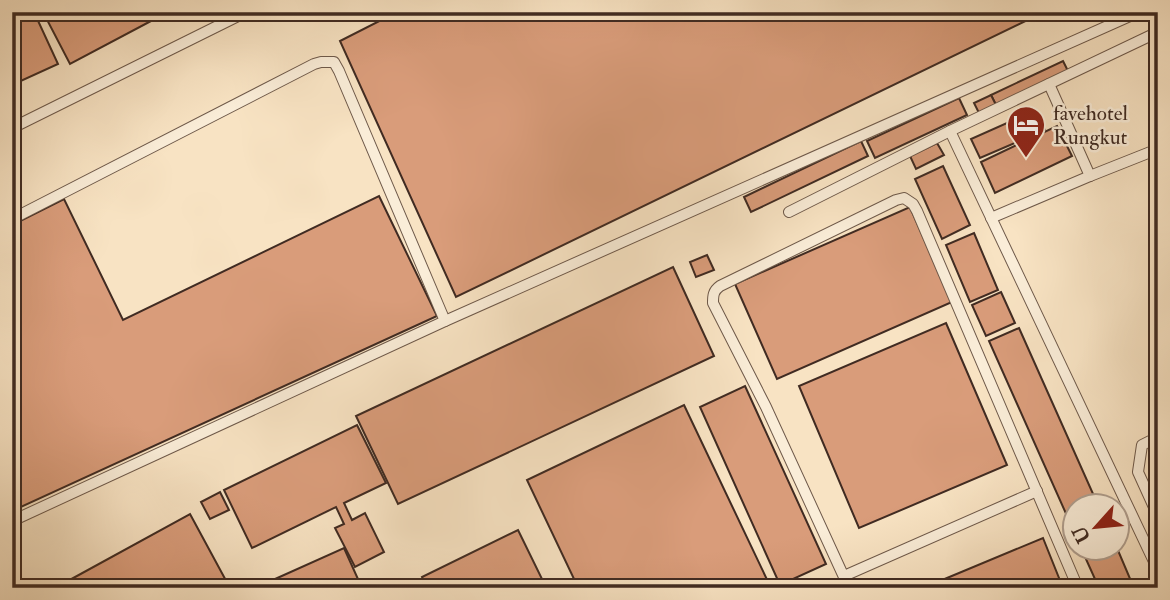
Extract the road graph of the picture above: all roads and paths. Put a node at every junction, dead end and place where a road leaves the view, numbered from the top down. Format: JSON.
{"nodes":[{"id":1,"x":246,"y":12,"type":"edge"},
{"id":2,"x":1139,"y":12,"type":"edge"},
{"id":3,"x":1158,"y":32,"type":"edge"},
{"id":4,"x":1049,"y":84,"type":"junction"},
{"id":5,"x":12,"y":128,"type":"edge"},
{"id":6,"x":950,"y":131,"type":"junction"},
{"id":7,"x":1158,"y":149,"type":"edge"},
{"id":8,"x":1090,"y":176,"type":"junction"},
{"id":9,"x":789,"y":212,"type":"dead end"},
{"id":10,"x":991,"y":218,"type":"junction"},
{"id":11,"x":12,"y":219,"type":"edge"},
{"id":12,"x":446,"y":321,"type":"junction"},
{"id":13,"x":1158,"y":438,"type":"edge"},
{"id":14,"x":1037,"y":491,"type":"junction"},
{"id":15,"x":1158,"y":516,"type":"edge"},
{"id":16,"x":12,"y":521,"type":"edge"},
{"id":17,"x":1158,"y":570,"type":"edge"},
{"id":18,"x":844,"y":576,"type":"junction"},
{"id":19,"x":849,"y":588,"type":"edge"},
{"id":20,"x":1078,"y":588,"type":"edge"}],
"edges":[{"from":1,"to":5,"type":"lane"},
{"from":2,"to":12,"type":"lane"},
{"from":3,"to":4,"type":"lane"},
{"from":4,"to":6,"type":"lane"},
{"from":4,"to":8,"type":"lane"},
{"from":6,"to":9,"type":"lane"},
{"from":6,"to":10,"type":"lane"},
{"from":7,"to":8,"type":"lane"},
{"from":8,"to":10,"type":"lane"},
{"from":10,"to":17,"type":"lane"},
{"from":11,"to":12,"type":"lane"},
{"from":12,"to":16,"type":"lane"},
{"from":13,"to":15,"type":"lane"},
{"from":14,"to":18,"type":"lane"},
{"from":14,"to":18,"type":"lane"},
{"from":14,"to":20,"type":"lane"},
{"from":18,"to":19,"type":"lane"}]}
